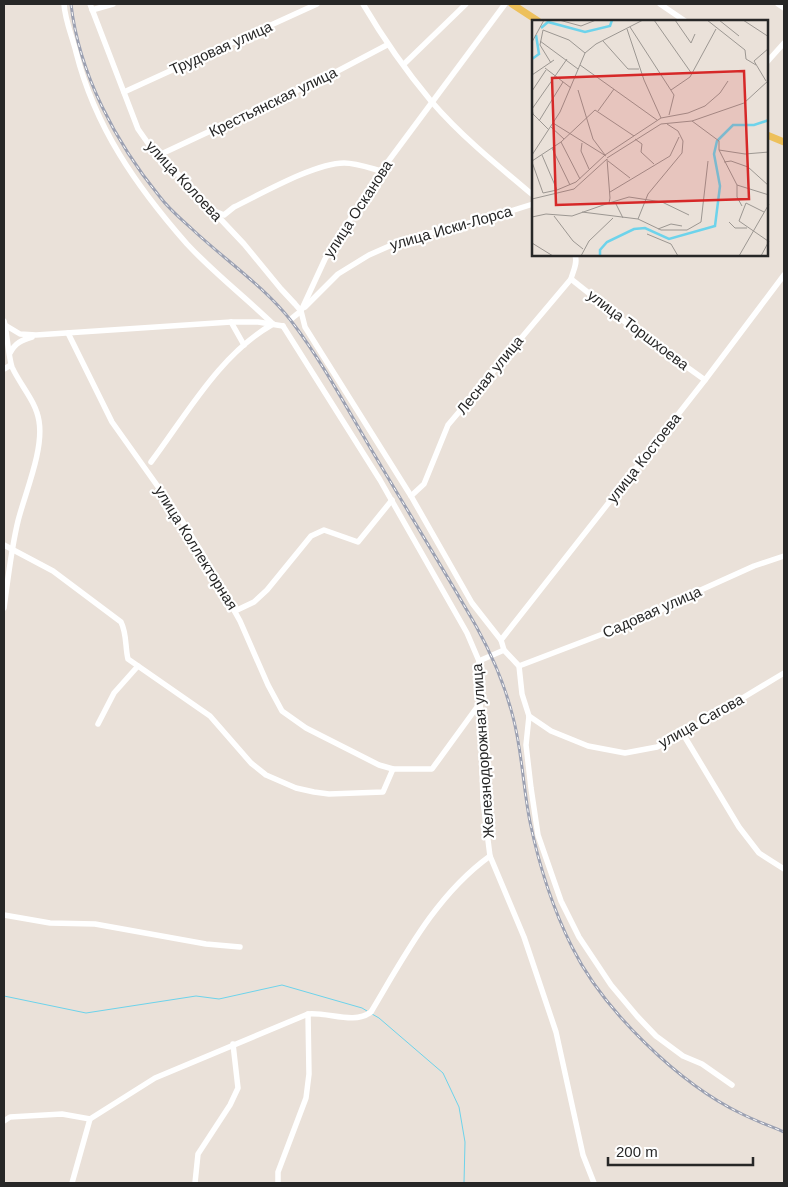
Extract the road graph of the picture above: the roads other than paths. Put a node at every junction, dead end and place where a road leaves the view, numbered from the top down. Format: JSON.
{"nodes":[{"id":1,"x":64,"y":4,"type":"edge"},
{"id":2,"x":113,"y":4,"type":"edge"},
{"id":3,"x":317,"y":4,"type":"edge"},
{"id":4,"x":363,"y":4,"type":"edge"},
{"id":5,"x":466,"y":4,"type":"edge"},
{"id":6,"x":505,"y":4,"type":"edge"},
{"id":7,"x":512,"y":4,"type":"edge"},
{"id":8,"x":660,"y":4,"type":"edge"},
{"id":9,"x":778,"y":4,"type":"edge"},
{"id":10,"x":91,"y":7,"type":"edge"},
{"id":11,"x":784,"y":8,"type":"edge"},
{"id":12,"x":536,"y":20,"type":"edge"},
{"id":13,"x":684,"y":20,"type":"edge"},
{"id":14,"x":784,"y":43,"type":"edge"},
{"id":15,"x":387,"y":44,"type":"junction"},
{"id":16,"x":768,"y":61,"type":"edge"},
{"id":17,"x":404,"y":64,"type":"junction"},
{"id":18,"x":124,"y":92,"type":"junction"},
{"id":19,"x":432,"y":102,"type":"junction"},
{"id":20,"x":768,"y":135,"type":"edge"},
{"id":21,"x":784,"y":142,"type":"edge"},
{"id":22,"x":157,"y":156,"type":"junction"},
{"id":23,"x":382,"y":171,"type":"junction"},
{"id":24,"x":532,"y":194,"type":"edge"},
{"id":25,"x":532,"y":204,"type":"edge"},
{"id":26,"x":210,"y":210,"type":"junction"},
{"id":27,"x":576,"y":256,"type":"edge"},
{"id":28,"x":784,"y":276,"type":"edge"},
{"id":29,"x":571,"y":279,"type":"junction"},
{"id":30,"x":301,"y":311,"type":"junction"},
{"id":31,"x":261,"y":313,"type":"junction"},
{"id":32,"x":232,"y":322,"type":"junction"},
{"id":33,"x":258,"y":322,"type":"junction"},
{"id":34,"x":4,"y":323,"type":"edge"},
{"id":35,"x":273,"y":324,"type":"junction"},
{"id":36,"x":283,"y":326,"type":"junction"},
{"id":37,"x":68,"y":333,"type":"junction"},
{"id":38,"x":36,"y":335,"type":"junction"},
{"id":39,"x":244,"y":346,"type":"junction"},
{"id":40,"x":10,"y":354,"type":"junction"},
{"id":41,"x":11,"y":365,"type":"junction"},
{"id":42,"x":4,"y":369,"type":"edge"},
{"id":43,"x":705,"y":380,"type":"junction"},
{"id":44,"x":151,"y":462,"type":"dead end"},
{"id":45,"x":411,"y":496,"type":"junction"},
{"id":46,"x":392,"y":500,"type":"junction"},
{"id":47,"x":4,"y":545,"type":"edge"},
{"id":48,"x":12,"y":549,"type":"junction"},
{"id":49,"x":784,"y":556,"type":"edge"},
{"id":50,"x":4,"y":608,"type":"edge"},
{"id":51,"x":235,"y":611,"type":"junction"},
{"id":52,"x":502,"y":640,"type":"junction"},
{"id":53,"x":504,"y":650,"type":"junction"},
{"id":54,"x":479,"y":662,"type":"junction"},
{"id":55,"x":138,"y":666,"type":"junction"},
{"id":56,"x":518,"y":666,"type":"junction"},
{"id":57,"x":784,"y":673,"type":"edge"},
{"id":58,"x":480,"y":703,"type":"junction"},
{"id":59,"x":530,"y":716,"type":"junction"},
{"id":60,"x":98,"y":724,"type":"dead end"},
{"id":61,"x":683,"y":734,"type":"junction"},
{"id":62,"x":393,"y":769,"type":"junction"},
{"id":63,"x":490,"y":856,"type":"junction"},
{"id":64,"x":784,"y":867,"type":"edge"},
{"id":65,"x":4,"y":915,"type":"edge"},
{"id":66,"x":240,"y":947,"type":"dead end"},
{"id":67,"x":308,"y":1014,"type":"junction"},
{"id":68,"x":233,"y":1044,"type":"junction"},
{"id":69,"x":732,"y":1085,"type":"dead end"},
{"id":70,"x":90,"y":1119,"type":"junction"},
{"id":71,"x":4,"y":1121,"type":"edge"},
{"id":72,"x":72,"y":1183,"type":"edge"},
{"id":73,"x":195,"y":1183,"type":"edge"},
{"id":74,"x":278,"y":1183,"type":"edge"},
{"id":75,"x":594,"y":1183,"type":"edge"}],
"edges":[{"from":1,"to":31,"type":"street"},
{"from":2,"to":10,"type":"street"},
{"from":3,"to":18,"type":"street","name":"Трудовая улица"},
{"from":4,"to":15,"type":"street"},
{"from":5,"to":17,"type":"street"},
{"from":6,"to":19,"type":"street","name":"улица Осканова"},
{"from":7,"to":12,"type":"main road"},
{"from":8,"to":13,"type":"street"},
{"from":9,"to":11,"type":"street"},
{"from":10,"to":18,"type":"street","name":"улица Колоева"},
{"from":14,"to":16,"type":"street"},
{"from":15,"to":17,"type":"street"},
{"from":15,"to":22,"type":"street","name":"Крестьянская улица"},
{"from":17,"to":19,"type":"street"},
{"from":18,"to":22,"type":"street","name":"улица Колоева"},
{"from":19,"to":23,"type":"street","name":"улица Осканова"},
{"from":19,"to":24,"type":"street"},
{"from":20,"to":21,"type":"main road"},
{"from":22,"to":26,"type":"street","name":"улица Колоева"},
{"from":23,"to":26,"type":"street"},
{"from":23,"to":30,"type":"street","name":"улица Осканова"},
{"from":25,"to":30,"type":"street","name":"улица Иски-Лорса"},
{"from":26,"to":30,"type":"street","name":"улица Колоева"},
{"from":27,"to":29,"type":"street","name":"Лесная улица"},
{"from":28,"to":43,"type":"street","name":"улица Костоева"},
{"from":29,"to":43,"type":"street","name":"улица Торшхоева"},
{"from":29,"to":45,"type":"street","name":"Лесная улица"},
{"from":30,"to":36,"type":"street","name":"улица Осканова"},
{"from":30,"to":45,"type":"street"},
{"from":31,"to":33,"type":"street"},
{"from":31,"to":35,"type":"street"},
{"from":32,"to":33,"type":"street"},
{"from":32,"to":37,"type":"street"},
{"from":32,"to":39,"type":"street"},
{"from":33,"to":35,"type":"street"},
{"from":34,"to":38,"type":"street"},
{"from":34,"to":40,"type":"street"},
{"from":35,"to":36,"type":"street"},
{"from":35,"to":39,"type":"street"},
{"from":36,"to":46,"type":"street","name":"Железнодорожная улица"},
{"from":37,"to":38,"type":"street"},
{"from":37,"to":51,"type":"street","name":"улица Коллекторная"},
{"from":38,"to":40,"type":"street"},
{"from":39,"to":44,"type":"street"},
{"from":40,"to":41,"type":"street"},
{"from":41,"to":42,"type":"street"},
{"from":41,"to":48,"type":"street"},
{"from":43,"to":52,"type":"street","name":"улица Костоева"},
{"from":45,"to":52,"type":"street"},
{"from":46,"to":51,"type":"street"},
{"from":46,"to":54,"type":"street","name":"Железнодорожная улица"},
{"from":47,"to":48,"type":"street"},
{"from":48,"to":50,"type":"street"},
{"from":48,"to":55,"type":"street"},
{"from":49,"to":56,"type":"street","name":"Садовая улица"},
{"from":51,"to":62,"type":"street","name":"улица Коллекторная"},
{"from":52,"to":53,"type":"street"},
{"from":53,"to":54,"type":"street"},
{"from":53,"to":56,"type":"street"},
{"from":54,"to":58,"type":"street","name":"Железнодорожная улица"},
{"from":55,"to":60,"type":"street"},
{"from":55,"to":62,"type":"street"},
{"from":56,"to":59,"type":"street"},
{"from":57,"to":61,"type":"street","name":"улица Сагова"},
{"from":58,"to":62,"type":"street"},
{"from":58,"to":63,"type":"street","name":"Железнодорожная улица"},
{"from":59,"to":61,"type":"street","name":"улица Сагова"},
{"from":59,"to":69,"type":"street"},
{"from":61,"to":64,"type":"street"},
{"from":63,"to":67,"type":"street"},
{"from":63,"to":75,"type":"street","name":"Железнодорожная улица"},
{"from":65,"to":66,"type":"street"},
{"from":67,"to":68,"type":"street"},
{"from":67,"to":74,"type":"street"},
{"from":68,"to":70,"type":"street"},
{"from":68,"to":73,"type":"street"},
{"from":70,"to":71,"type":"street"},
{"from":70,"to":72,"type":"street"}]}
